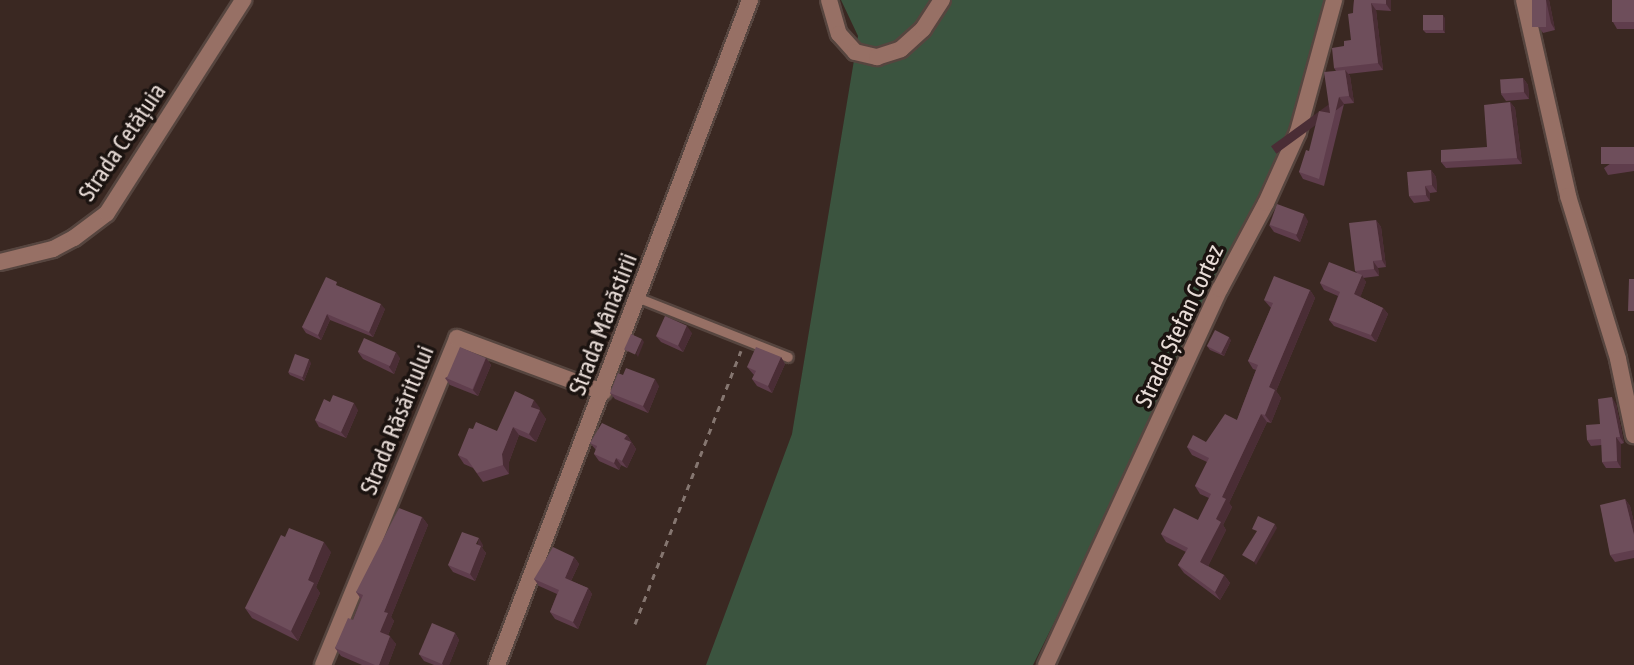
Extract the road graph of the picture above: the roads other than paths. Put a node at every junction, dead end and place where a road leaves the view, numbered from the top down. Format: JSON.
{"nodes":[{"id":1,"x":243,"y":0,"type":"edge"},
{"id":2,"x":750,"y":0,"type":"edge"},
{"id":3,"x":829,"y":0,"type":"edge"},
{"id":4,"x":942,"y":0,"type":"edge"},
{"id":5,"x":1334,"y":0,"type":"edge"},
{"id":6,"x":1524,"y":0,"type":"edge"},
{"id":7,"x":0,"y":262,"type":"edge"},
{"id":8,"x":639,"y":298,"type":"junction"},
{"id":9,"x":788,"y":357,"type":"dead end"},
{"id":10,"x":603,"y":392,"type":"junction"},
{"id":11,"x":1634,"y":435,"type":"edge"},
{"id":12,"x":323,"y":665,"type":"edge"},
{"id":13,"x":497,"y":665,"type":"edge"},
{"id":14,"x":1046,"y":665,"type":"edge"}],
"edges":[{"from":1,"to":7,"type":"street","name":"Strada Cetățuia"},
{"from":2,"to":8,"type":"street","name":"Strada Mânăstirii"},
{"from":3,"to":4,"type":"street"},
{"from":5,"to":14,"type":"street","name":"Strada Ștefan Cortez"},
{"from":6,"to":11,"type":"street"},
{"from":8,"to":9,"type":"lane"},
{"from":8,"to":10,"type":"street","name":"Strada Mânăstirii"},
{"from":10,"to":12,"type":"street","name":"Strada Răsăritului"},
{"from":10,"to":13,"type":"street","name":"Strada Mânăstirii"}]}
